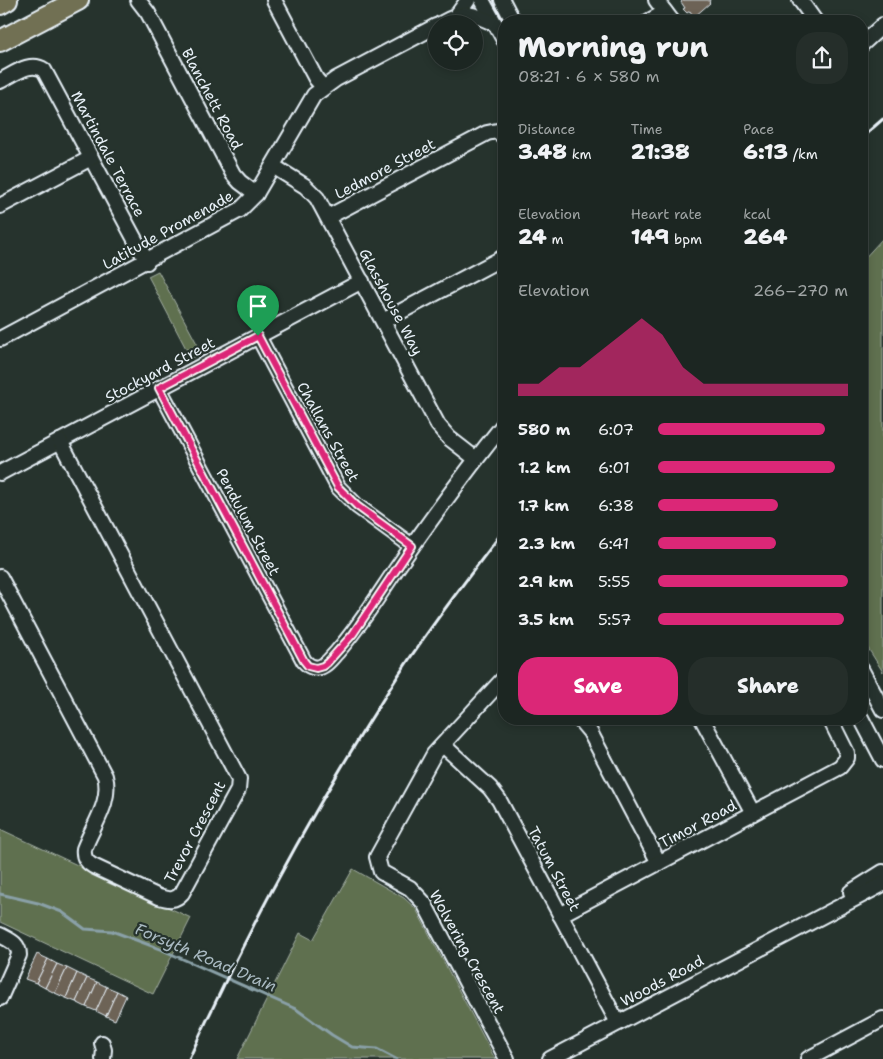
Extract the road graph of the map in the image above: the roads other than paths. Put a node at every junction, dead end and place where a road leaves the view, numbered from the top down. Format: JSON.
{"nodes":[{"id":1,"x":7,"y":0,"type":"edge"},
{"id":2,"x":78,"y":0,"type":"edge"},
{"id":3,"x":138,"y":0,"type":"edge"},
{"id":4,"x":274,"y":0,"type":"edge"},
{"id":5,"x":468,"y":0,"type":"edge"},
{"id":6,"x":482,"y":0,"type":"edge"},
{"id":7,"x":502,"y":0,"type":"edge"},
{"id":8,"x":656,"y":0,"type":"edge"},
{"id":9,"x":800,"y":0,"type":"edge"},
{"id":10,"x":0,"y":4,"type":"edge"},
{"id":11,"x":147,"y":6,"type":"edge"},
{"id":12,"x":457,"y":15,"type":"joint"},
{"id":13,"x":477,"y":15,"type":"edge"},
{"id":14,"x":510,"y":15,"type":"edge"},
{"id":15,"x":668,"y":15,"type":"edge"},
{"id":16,"x":811,"y":15,"type":"edge"},
{"id":17,"x":483,"y":18,"type":"edge"},
{"id":18,"x":495,"y":24,"type":"junction"},
{"id":19,"x":883,"y":26,"type":"edge"},
{"id":20,"x":498,"y":29,"type":"edge"},
{"id":21,"x":428,"y":30,"type":"edge"},
{"id":22,"x":868,"y":39,"type":"edge"},
{"id":23,"x":0,"y":41,"type":"edge"},
{"id":24,"x":0,"y":81,"type":"edge"},
{"id":25,"x":323,"y":88,"type":"junction"},
{"id":26,"x":498,"y":131,"type":"edge"},
{"id":27,"x":92,"y":158,"type":"junction"},
{"id":28,"x":273,"y":166,"type":"junction"},
{"id":29,"x":256,"y":194,"type":"junction"},
{"id":30,"x":0,"y":206,"type":"edge"},
{"id":31,"x":328,"y":217,"type":"junction"},
{"id":32,"x":498,"y":260,"type":"edge"},
{"id":33,"x":147,"y":262,"type":"junction"},
{"id":34,"x":362,"y":281,"type":"junction"},
{"id":35,"x":383,"y":321,"type":"junction"},
{"id":36,"x":258,"y":336,"type":"junction"},
{"id":37,"x":0,"y":340,"type":"edge"},
{"id":38,"x":159,"y":388,"type":"junction"},
{"id":39,"x":498,"y":432,"type":"edge"},
{"id":40,"x":60,"y":441,"type":"junction"},
{"id":41,"x":476,"y":459,"type":"junction"},
{"id":42,"x":0,"y":473,"type":"edge"},
{"id":43,"x":412,"y":546,"type":"junction"},
{"id":44,"x":0,"y":577,"type":"edge"},
{"id":45,"x":868,"y":682,"type":"edge"},
{"id":46,"x":498,"y":685,"type":"edge"},
{"id":47,"x":883,"y":710,"type":"edge"},
{"id":48,"x":584,"y":725,"type":"edge"},
{"id":49,"x":705,"y":725,"type":"edge"},
{"id":50,"x":833,"y":725,"type":"edge"},
{"id":51,"x":865,"y":725,"type":"edge"},
{"id":52,"x":443,"y":745,"type":"junction"},
{"id":53,"x":883,"y":760,"type":"edge"},
{"id":54,"x":753,"y":813,"type":"junction"},
{"id":55,"x":659,"y":863,"type":"junction"},
{"id":56,"x":883,"y":872,"type":"edge"},
{"id":57,"x":883,"y":884,"type":"edge"},
{"id":58,"x":560,"y":915,"type":"junction"},
{"id":59,"x":790,"y":932,"type":"junction"},
{"id":60,"x":0,"y":935,"type":"edge"},
{"id":61,"x":0,"y":998,"type":"edge"},
{"id":62,"x":883,"y":1020,"type":"edge"},
{"id":63,"x":618,"y":1023,"type":"junction"},
{"id":64,"x":102,"y":1043,"type":"dead end"},
{"id":65,"x":104,"y":1059,"type":"edge"},
{"id":66,"x":507,"y":1059,"type":"edge"},
{"id":67,"x":550,"y":1059,"type":"edge"},
{"id":68,"x":808,"y":1059,"type":"edge"}],
"edges":[{"from":1,"to":10,"type":"highway"},
{"from":2,"to":23,"type":"highway"},
{"from":3,"to":11,"type":"street","name":"Blanchett Road"},
{"from":4,"to":25,"type":"street"},
{"from":5,"to":12,"type":"street"},
{"from":6,"to":18,"type":"street"},
{"from":7,"to":14,"type":"street"},
{"from":8,"to":15,"type":"street"},
{"from":9,"to":16,"type":"street"},
{"from":11,"to":29,"type":"street","name":"Blanchett Road"},
{"from":12,"to":13,"type":"street"},
{"from":17,"to":18,"type":"street"},
{"from":18,"to":20,"type":"street"},
{"from":19,"to":22,"type":"street"},
{"from":21,"to":25,"type":"street","name":"Latitude Promenade"},
{"from":24,"to":27,"type":"street","name":"Martindale Terrace"},
{"from":25,"to":28,"type":"street","name":"Latitude Promenade"},
{"from":26,"to":31,"type":"street","name":"Ledmore Street"},
{"from":27,"to":30,"type":"street"},
{"from":27,"to":33,"type":"street","name":"Martindale Terrace"},
{"from":28,"to":29,"type":"street","name":"Latitude Promenade"},
{"from":28,"to":31,"type":"street","name":"Glasshouse Way"},
{"from":29,"to":33,"type":"street","name":"Latitude Promenade"},
{"from":31,"to":34,"type":"street","name":"Glasshouse Way"},
{"from":32,"to":35,"type":"street"},
{"from":33,"to":37,"type":"street","name":"Latitude Promenade"},
{"from":34,"to":35,"type":"street","name":"Glasshouse Way"},
{"from":34,"to":36,"type":"street","name":"Stockyard Street"},
{"from":35,"to":41,"type":"street","name":"Glasshouse Way"},
{"from":36,"to":38,"type":"street","name":"Stockyard Street"},
{"from":36,"to":43,"type":"street","name":"Challans Street"},
{"from":38,"to":40,"type":"street","name":"Stockyard Street"},
{"from":38,"to":43,"type":"street","name":"Pendulum Street"},
{"from":39,"to":41,"type":"street"},
{"from":40,"to":42,"type":"street","name":"Stockyard Street"},
{"from":40,"to":44,"type":"street","name":"Trevor Crescent"},
{"from":41,"to":43,"type":"street"},
{"from":45,"to":47,"type":"street"},
{"from":46,"to":52,"type":"street","name":"Wolvering Crescent"},
{"from":48,"to":55,"type":"street"},
{"from":49,"to":54,"type":"street"},
{"from":50,"to":54,"type":"street","name":"Timor Road"},
{"from":51,"to":53,"type":"street"},
{"from":52,"to":58,"type":"street","name":"Tatum Street"},
{"from":52,"to":66,"type":"street","name":"Wolvering Crescent"},
{"from":54,"to":55,"type":"street","name":"Timor Road"},
{"from":55,"to":58,"type":"street","name":"Timor Road"},
{"from":56,"to":59,"type":"street","name":"Woods Road"},
{"from":57,"to":59,"type":"street","name":"Woods Road"},
{"from":58,"to":63,"type":"street","name":"Tatum Street"},
{"from":59,"to":63,"type":"street","name":"Woods Road"},
{"from":60,"to":61,"type":"street"},
{"from":62,"to":68,"type":"street"},
{"from":63,"to":67,"type":"street","name":"Woods Road"},
{"from":64,"to":65,"type":"street"}]}
